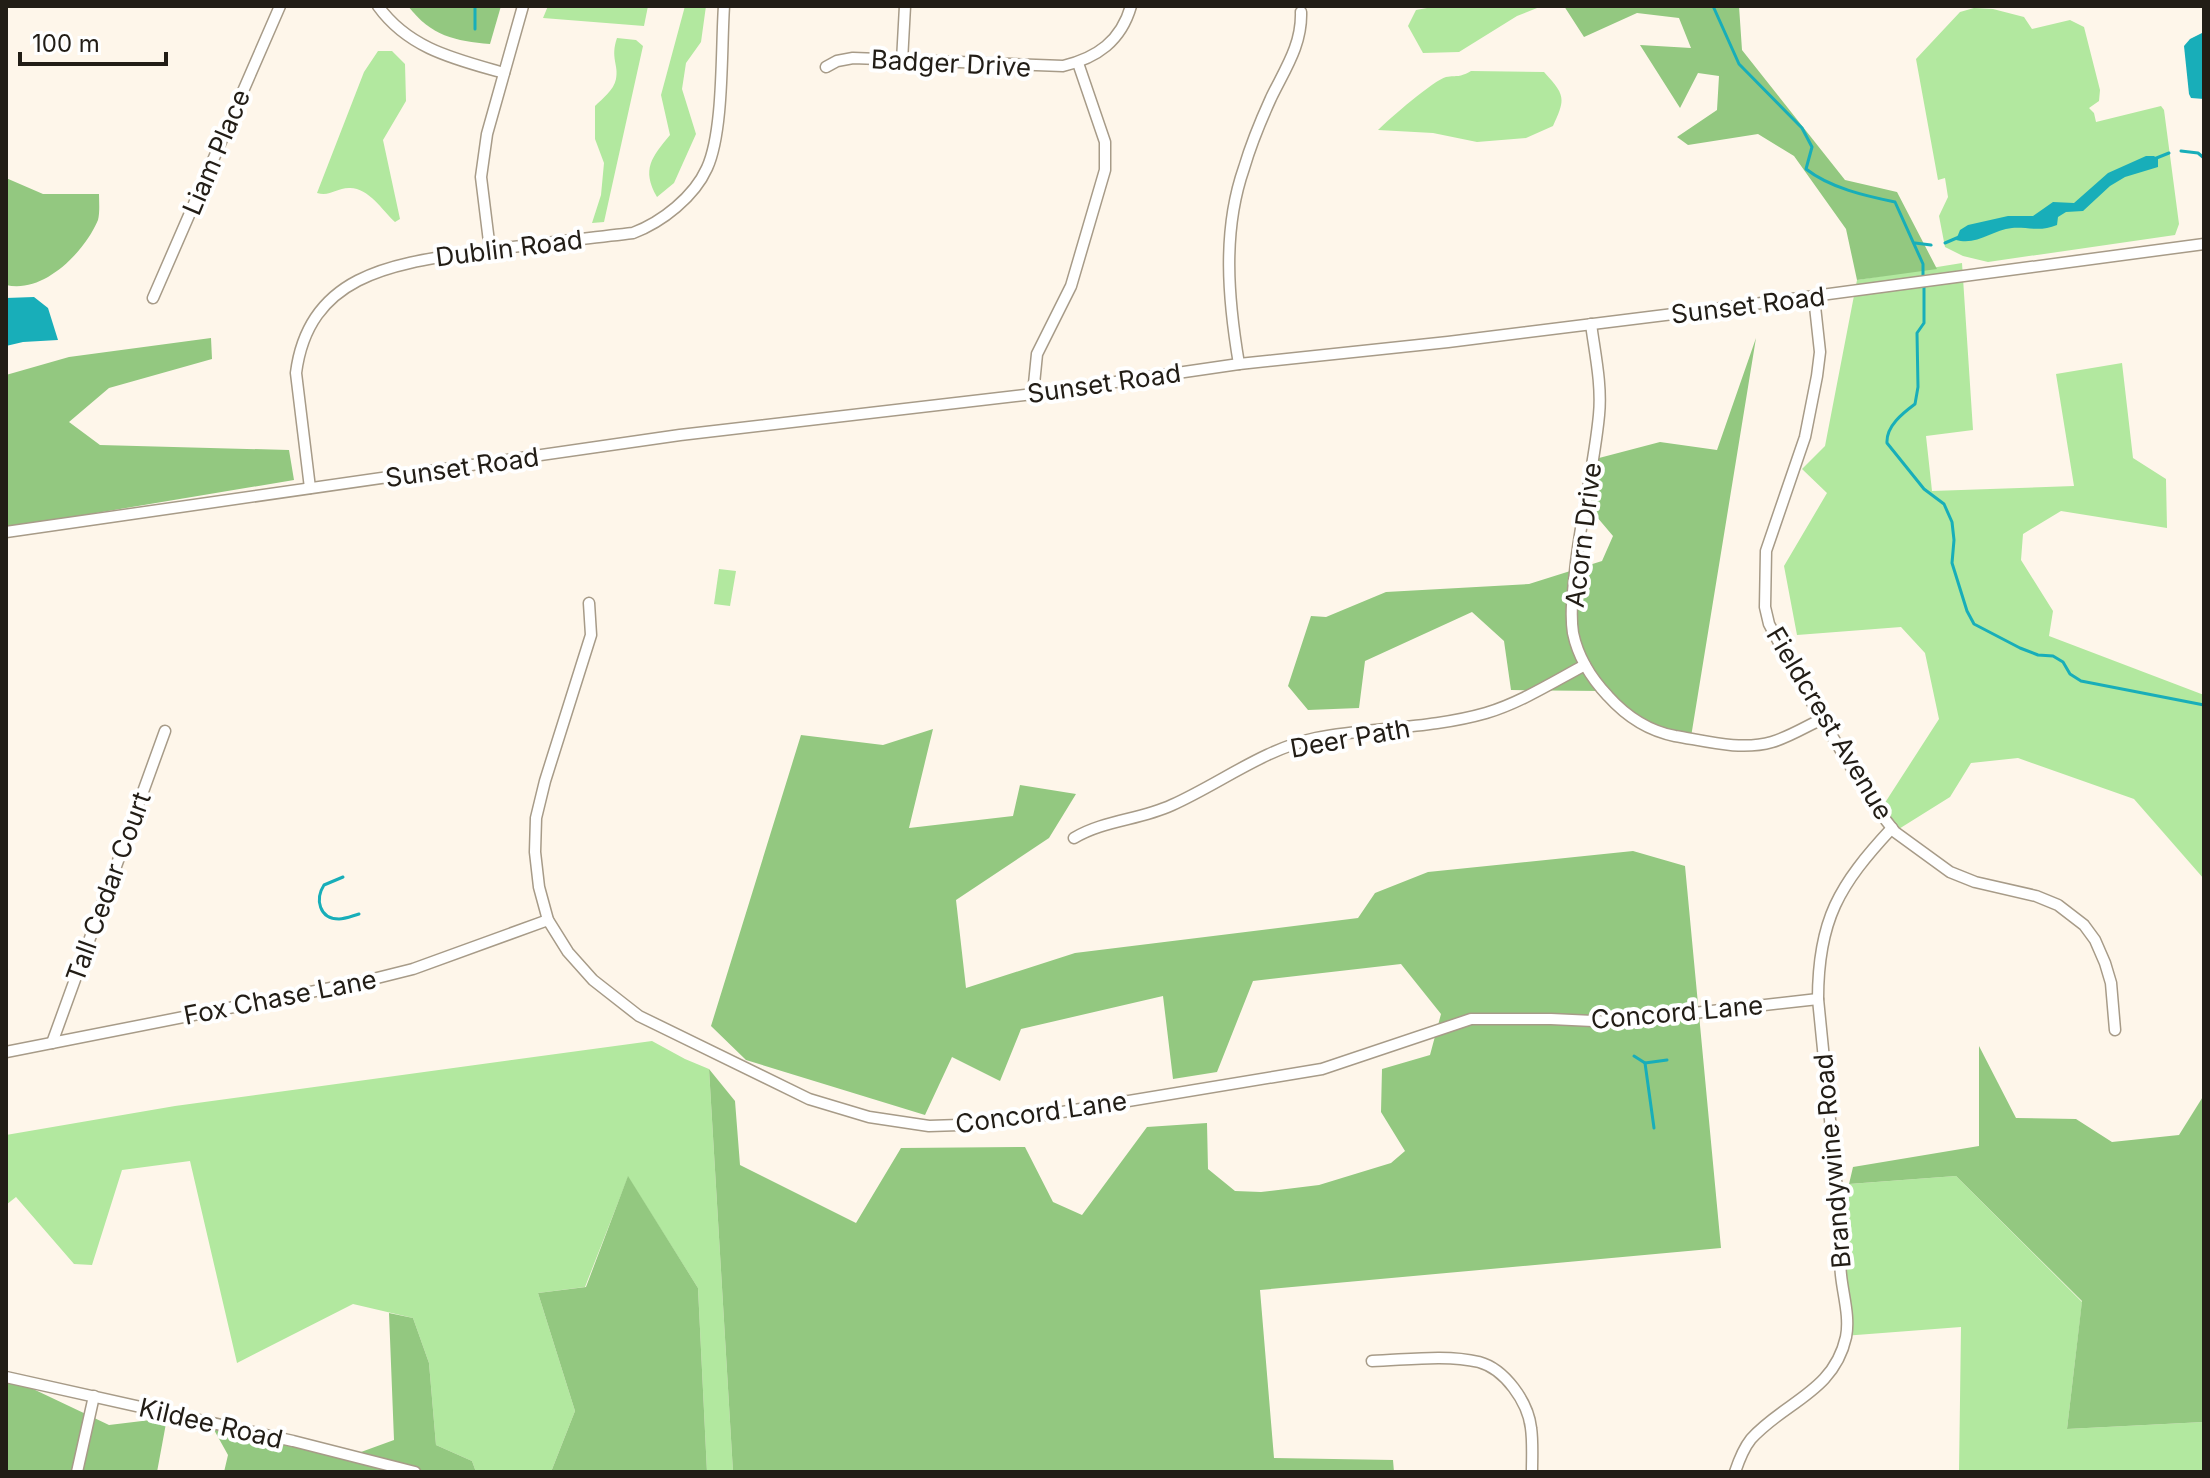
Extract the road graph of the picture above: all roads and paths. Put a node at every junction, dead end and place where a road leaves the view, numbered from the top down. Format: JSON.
{"nodes":[{"id":1,"x":280,"y":6,"type":"edge"},
{"id":2,"x":378,"y":6,"type":"edge"},
{"id":3,"x":523,"y":6,"type":"edge"},
{"id":4,"x":724,"y":6,"type":"edge"},
{"id":5,"x":905,"y":6,"type":"edge"},
{"id":6,"x":1131,"y":6,"type":"edge"},
{"id":7,"x":1301,"y":12,"type":"dead end"},
{"id":8,"x":902,"y":61,"type":"junction"},
{"id":9,"x":1078,"y":63,"type":"junction"},
{"id":10,"x":826,"y":67,"type":"dead end"},
{"id":11,"x":504,"y":73,"type":"junction"},
{"id":12,"x":2204,"y":244,"type":"edge"},
{"id":13,"x":490,"y":250,"type":"junction"},
{"id":14,"x":1814,"y":297,"type":"junction"},
{"id":15,"x":153,"y":298,"type":"dead end"},
{"id":16,"x":1591,"y":324,"type":"junction"},
{"id":17,"x":1239,"y":364,"type":"junction"},
{"id":18,"x":1033,"y":394,"type":"junction"},
{"id":19,"x":310,"y":488,"type":"junction"},
{"id":20,"x":6,"y":532,"type":"edge"},
{"id":21,"x":589,"y":603,"type":"dead end"},
{"id":22,"x":1585,"y":665,"type":"junction"},
{"id":23,"x":1822,"y":719,"type":"junction"},
{"id":24,"x":165,"y":731,"type":"dead end"},
{"id":25,"x":1892,"y":828,"type":"junction"},
{"id":26,"x":1074,"y":838,"type":"dead end"},
{"id":27,"x":548,"y":920,"type":"junction"},
{"id":28,"x":1818,"y":999,"type":"junction"},
{"id":29,"x":2115,"y":1030,"type":"dead end"},
{"id":30,"x":52,"y":1043,"type":"junction"},
{"id":31,"x":6,"y":1052,"type":"edge"},
{"id":32,"x":1372,"y":1361,"type":"dead end"},
{"id":33,"x":6,"y":1377,"type":"edge"},
{"id":34,"x":94,"y":1396,"type":"junction"},
{"id":35,"x":77,"y":1472,"type":"edge"},
{"id":36,"x":415,"y":1472,"type":"edge"},
{"id":37,"x":1532,"y":1472,"type":"edge"},
{"id":38,"x":1735,"y":1472,"type":"edge"}],
"edges":[{"from":1,"to":15,"type":"street","name":"Liam Place"},
{"from":2,"to":11,"type":"street"},
{"from":3,"to":11,"type":"street"},
{"from":4,"to":13,"type":"street","name":"Dublin Road"},
{"from":5,"to":8,"type":"street"},
{"from":6,"to":9,"type":"street"},
{"from":7,"to":17,"type":"street"},
{"from":8,"to":9,"type":"street","name":"Badger Drive"},
{"from":8,"to":10,"type":"street","name":"Badger Drive"},
{"from":9,"to":18,"type":"street"},
{"from":11,"to":13,"type":"street"},
{"from":12,"to":14,"type":"street","name":"Sunset Road"},
{"from":13,"to":19,"type":"street","name":"Dublin Road"},
{"from":14,"to":16,"type":"street","name":"Sunset Road"},
{"from":14,"to":23,"type":"street","name":"Fieldcrest Avenue"},
{"from":16,"to":17,"type":"street","name":"Sunset Road"},
{"from":16,"to":22,"type":"street","name":"Acorn Drive"},
{"from":17,"to":18,"type":"street","name":"Sunset Road"},
{"from":18,"to":19,"type":"street","name":"Sunset Road"},
{"from":19,"to":20,"type":"street","name":"Sunset Road"},
{"from":21,"to":27,"type":"street","name":"Concord Lane"},
{"from":22,"to":23,"type":"street","name":"Acorn Drive"},
{"from":22,"to":26,"type":"street","name":"Deer Path"},
{"from":23,"to":25,"type":"street","name":"Fieldcrest Avenue"},
{"from":24,"to":30,"type":"street","name":"Tall Cedar Court"},
{"from":25,"to":28,"type":"street","name":"Brandywine Road"},
{"from":25,"to":29,"type":"street","name":"Fieldcrest Avenue"},
{"from":27,"to":28,"type":"street","name":"Concord Lane"},
{"from":27,"to":30,"type":"street","name":"Fox Chase Lane"},
{"from":28,"to":38,"type":"street","name":"Brandywine Road"},
{"from":30,"to":31,"type":"street","name":"Fox Chase Lane"},
{"from":32,"to":37,"type":"street"},
{"from":33,"to":34,"type":"street","name":"Kildee Road"},
{"from":34,"to":35,"type":"street"},
{"from":34,"to":36,"type":"street","name":"Kildee Road"}]}
